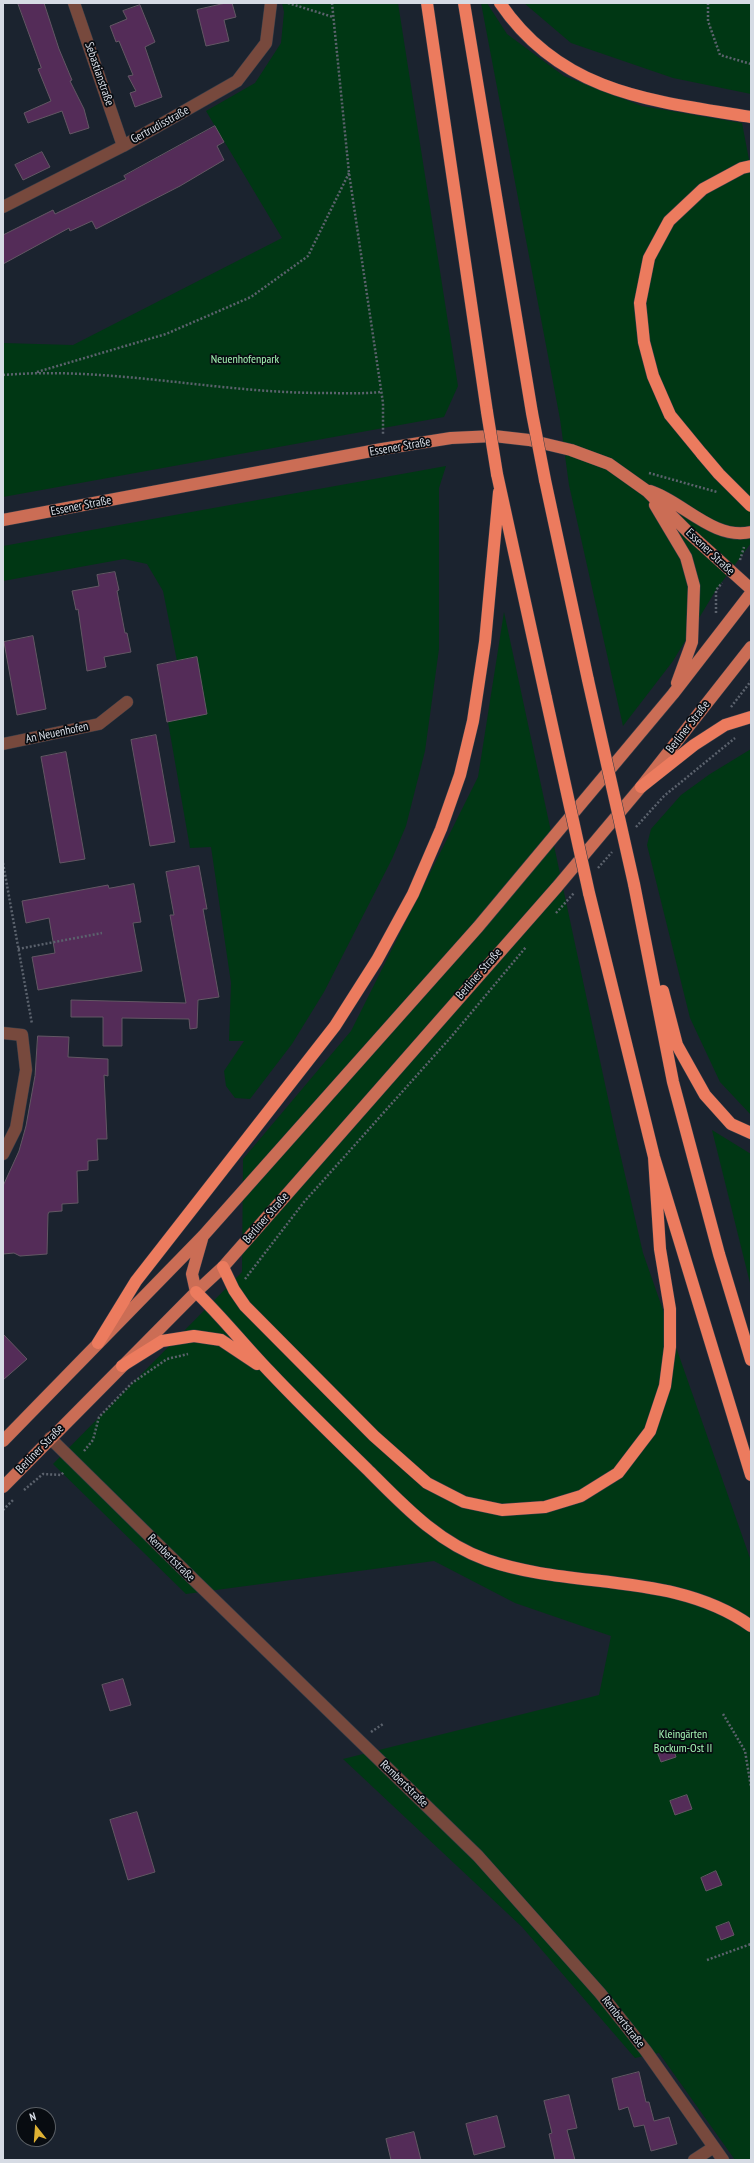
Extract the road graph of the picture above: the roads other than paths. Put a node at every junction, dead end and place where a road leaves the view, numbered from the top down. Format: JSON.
{"nodes":[{"id":1,"x":74,"y":3,"type":"edge"},
{"id":2,"x":271,"y":3,"type":"edge"},
{"id":3,"x":427,"y":3,"type":"edge"},
{"id":4,"x":464,"y":3,"type":"edge"},
{"id":5,"x":500,"y":3,"type":"edge"},
{"id":6,"x":751,"y":117,"type":"edge"},
{"id":7,"x":123,"y":146,"type":"junction"},
{"id":8,"x":751,"y":166,"type":"edge"},
{"id":9,"x":3,"y":207,"type":"edge"},
{"id":10,"x":647,"y":490,"type":"junction"},
{"id":11,"x":499,"y":492,"type":"junction"},
{"id":12,"x":751,"y":506,"type":"edge"},
{"id":13,"x":3,"y":520,"type":"edge"},
{"id":14,"x":751,"y":532,"type":"edge"},
{"id":15,"x":751,"y":589,"type":"edge"},
{"id":16,"x":751,"y":593,"type":"edge"},
{"id":17,"x":751,"y":647,"type":"edge"},
{"id":18,"x":673,"y":694,"type":"junction"},
{"id":19,"x":127,"y":702,"type":"dead end"},
{"id":20,"x":751,"y":717,"type":"edge"},
{"id":21,"x":3,"y":744,"type":"edge"},
{"id":22,"x":641,"y":787,"type":"junction"},
{"id":23,"x":634,"y":884,"type":"junction"},
{"id":24,"x":3,"y":1033,"type":"edge"},
{"id":25,"x":751,"y":1133,"type":"edge"},
{"id":26,"x":3,"y":1154,"type":"edge"},
{"id":27,"x":654,"y":1157,"type":"junction"},
{"id":28,"x":203,"y":1236,"type":"junction"},
{"id":29,"x":223,"y":1267,"type":"junction"},
{"id":30,"x":196,"y":1292,"type":"junction"},
{"id":31,"x":98,"y":1343,"type":"junction"},
{"id":32,"x":751,"y":1360,"type":"edge"},
{"id":33,"x":122,"y":1366,"type":"junction"},
{"id":34,"x":268,"y":1371,"type":"junction"},
{"id":35,"x":50,"y":1438,"type":"junction"},
{"id":36,"x":3,"y":1441,"type":"edge"},
{"id":37,"x":751,"y":1476,"type":"edge"},
{"id":38,"x":3,"y":1487,"type":"edge"},
{"id":39,"x":751,"y":1626,"type":"edge"},
{"id":40,"x":714,"y":2147,"type":"junction"},
{"id":41,"x":694,"y":2160,"type":"edge"},
{"id":42,"x":723,"y":2160,"type":"edge"}],
"edges":[{"from":1,"to":7,"type":"street","name":"Sebastianstraße"},
{"from":2,"to":7,"type":"street","name":"Gertrudisstraße"},
{"from":3,"to":11,"type":"highway","bridge":true},
{"from":4,"to":23,"type":"highway","bridge":true},
{"from":5,"to":6,"type":"highway"},
{"from":7,"to":9,"type":"street","name":"Gertrudisstraße"},
{"from":8,"to":12,"type":"highway","bridge":true},
{"from":10,"to":13,"type":"main road","name":"Essener Straße"},
{"from":10,"to":14,"type":"main road"},
{"from":10,"to":15,"type":"main road","name":"Essener Straße"},
{"from":10,"to":18,"type":"main road"},
{"from":11,"to":27,"type":"highway","bridge":true},
{"from":11,"to":31,"type":"highway"},
{"from":16,"to":18,"type":"main road"},
{"from":17,"to":22,"type":"main road","name":"Berliner Straße"},
{"from":18,"to":28,"type":"main road"},
{"from":19,"to":21,"type":"street","name":"An Neuenhofen"},
{"from":20,"to":22,"type":"highway"},
{"from":22,"to":29,"type":"main road","name":"Berliner Straße"},
{"from":23,"to":25,"type":"highway"},
{"from":23,"to":32,"type":"highway"},
{"from":24,"to":26,"type":"street"},
{"from":27,"to":29,"type":"highway"},
{"from":27,"to":37,"type":"highway"},
{"from":28,"to":30,"type":"main road"},
{"from":28,"to":31,"type":"main road"},
{"from":29,"to":30,"type":"main road","name":"Berliner Straße"},
{"from":30,"to":33,"type":"main road","name":"Berliner Straße"},
{"from":30,"to":34,"type":"highway"},
{"from":31,"to":36,"type":"main road"},
{"from":33,"to":34,"type":"highway"},
{"from":33,"to":35,"type":"main road","name":"Berliner Straße"},
{"from":34,"to":39,"type":"highway"},
{"from":35,"to":38,"type":"main road","name":"Berliner Straße"},
{"from":35,"to":40,"type":"street","name":"Rembertstraße"},
{"from":40,"to":41,"type":"street"},
{"from":40,"to":42,"type":"street","name":"Rembertstraße"}]}
